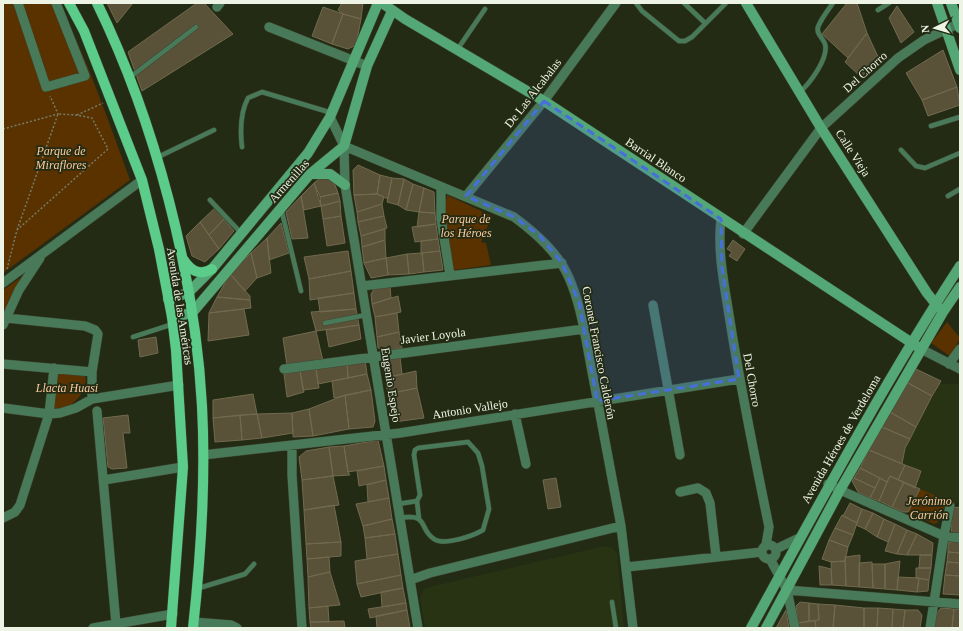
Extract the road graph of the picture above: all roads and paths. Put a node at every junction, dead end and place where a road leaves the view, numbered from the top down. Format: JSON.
{"nodes":[{"id":1,"x":18,"y":3,"type":"edge"},
{"id":2,"x":56,"y":3,"type":"edge"},
{"id":3,"x":69,"y":3,"type":"edge"},
{"id":4,"x":97,"y":3,"type":"edge"},
{"id":5,"x":378,"y":3,"type":"edge"},
{"id":6,"x":382,"y":3,"type":"edge"},
{"id":7,"x":616,"y":3,"type":"edge"},
{"id":8,"x":636,"y":3,"type":"edge"},
{"id":9,"x":684,"y":3,"type":"edge"},
{"id":10,"x":726,"y":3,"type":"edge"},
{"id":11,"x":746,"y":3,"type":"edge"},
{"id":12,"x":833,"y":3,"type":"edge"},
{"id":13,"x":889,"y":3,"type":"edge"},
{"id":14,"x":937,"y":3,"type":"edge"},
{"id":15,"x":951,"y":3,"type":"edge"},
{"id":16,"x":485,"y":9,"type":"dead end"},
{"id":17,"x":878,"y":10,"type":"dead end"},
{"id":18,"x":392,"y":11,"type":"junction"},
{"id":19,"x":705,"y":23,"type":"junction"},
{"id":20,"x":960,"y":25,"type":"edge"},
{"id":21,"x":196,"y":27,"type":"dead end"},
{"id":22,"x":269,"y":27,"type":"dead end"},
{"id":23,"x":946,"y":28,"type":"junction"},
{"id":24,"x":457,"y":50,"type":"junction"},
{"id":25,"x":354,"y":61,"type":"junction"},
{"id":26,"x":367,"y":66,"type":"junction"},
{"id":27,"x":960,"y":70,"type":"edge"},
{"id":28,"x":129,"y":79,"type":"junction"},
{"id":29,"x":46,"y":87,"type":"junction"},
{"id":30,"x":800,"y":92,"type":"junction"},
{"id":31,"x":112,"y":99,"type":"junction"},
{"id":32,"x":544,"y":101,"type":"junction"},
{"id":33,"x":58,"y":114,"type":"junction"},
{"id":34,"x":76,"y":115,"type":"junction"},
{"id":35,"x":331,"y":115,"type":"junction"},
{"id":36,"x":960,"y":117,"type":"edge"},
{"id":37,"x":931,"y":126,"type":"dead end"},
{"id":38,"x":821,"y":128,"type":"junction"},
{"id":39,"x":3,"y":129,"type":"edge"},
{"id":40,"x":214,"y":130,"type":"dead end"},
{"id":41,"x":344,"y":146,"type":"junction"},
{"id":42,"x":242,"y":147,"type":"dead end"},
{"id":43,"x":902,"y":150,"type":"dead end"},
{"id":44,"x":960,"y":153,"type":"edge"},
{"id":45,"x":156,"y":158,"type":"junction"},
{"id":46,"x":310,"y":174,"type":"junction"},
{"id":47,"x":142,"y":180,"type":"junction"},
{"id":48,"x":345,"y":185,"type":"junction"},
{"id":49,"x":441,"y":188,"type":"junction"},
{"id":50,"x":960,"y":189,"type":"edge"},
{"id":51,"x":466,"y":196,"type":"junction"},
{"id":52,"x":948,"y":196,"type":"dead end"},
{"id":53,"x":210,"y":200,"type":"dead end"},
{"id":54,"x":281,"y":208,"type":"junction"},
{"id":55,"x":721,"y":219,"type":"junction"},
{"id":56,"x":17,"y":230,"type":"junction"},
{"id":57,"x":242,"y":234,"type":"junction"},
{"id":58,"x":743,"y":234,"type":"junction"},
{"id":59,"x":43,"y":254,"type":"junction"},
{"id":60,"x":182,"y":257,"type":"junction"},
{"id":61,"x":562,"y":263,"type":"junction"},
{"id":62,"x":960,"y":266,"type":"edge"},
{"id":63,"x":7,"y":269,"type":"dead end"},
{"id":64,"x":212,"y":269,"type":"junction"},
{"id":65,"x":450,"y":275,"type":"junction"},
{"id":66,"x":3,"y":283,"type":"edge"},
{"id":67,"x":362,"y":286,"type":"junction"},
{"id":68,"x":960,"y":287,"type":"edge"},
{"id":69,"x":301,"y":291,"type":"dead end"},
{"id":70,"x":188,"y":293,"type":"junction"},
{"id":71,"x":168,"y":298,"type":"junction"},
{"id":72,"x":935,"y":303,"type":"junction"},
{"id":73,"x":653,"y":305,"type":"dead end"},
{"id":74,"x":192,"y":312,"type":"junction"},
{"id":75,"x":943,"y":312,"type":"junction"},
{"id":76,"x":368,"y":314,"type":"junction"},
{"id":77,"x":172,"y":321,"type":"junction"},
{"id":78,"x":4,"y":322,"type":"edge"},
{"id":79,"x":325,"y":323,"type":"dead end"},
{"id":80,"x":584,"y":329,"type":"junction"},
{"id":81,"x":132,"y":337,"type":"dead end"},
{"id":82,"x":912,"y":343,"type":"junction"},
{"id":83,"x":960,"y":348,"type":"edge"},
{"id":84,"x":921,"y":349,"type":"junction"},
{"id":85,"x":374,"y":356,"type":"junction"},
{"id":86,"x":3,"y":364,"type":"edge"},
{"id":87,"x":949,"y":364,"type":"junction"},
{"id":88,"x":54,"y":368,"type":"junction"},
{"id":89,"x":284,"y":369,"type":"dead end"},
{"id":90,"x":960,"y":369,"type":"edge"},
{"id":91,"x":92,"y":372,"type":"junction"},
{"id":92,"x":739,"y":379,"type":"junction"},
{"id":93,"x":179,"y":385,"type":"junction"},
{"id":94,"x":668,"y":390,"type":"junction"},
{"id":95,"x":92,"y":399,"type":"junction"},
{"id":96,"x":597,"y":401,"type":"junction"},
{"id":97,"x":3,"y":408,"type":"edge"},
{"id":98,"x":97,"y":412,"type":"dead end"},
{"id":99,"x":49,"y":414,"type":"junction"},
{"id":100,"x":515,"y":414,"type":"junction"},
{"id":101,"x":386,"y":434,"type":"junction"},
{"id":102,"x":292,"y":446,"type":"junction"},
{"id":103,"x":680,"y":455,"type":"dead end"},
{"id":104,"x":203,"y":456,"type":"junction"},
{"id":105,"x":526,"y":464,"type":"dead end"},
{"id":106,"x":183,"y":467,"type":"junction"},
{"id":107,"x":104,"y":480,"type":"junction"},
{"id":108,"x":828,"y":484,"type":"junction"},
{"id":109,"x":840,"y":490,"type":"junction"},
{"id":110,"x":680,"y":492,"type":"dead end"},
{"id":111,"x":417,"y":501,"type":"junction"},
{"id":112,"x":398,"y":504,"type":"junction"},
{"id":113,"x":950,"y":506,"type":"dead end"},
{"id":114,"x":3,"y":518,"type":"edge"},
{"id":115,"x":400,"y":518,"type":"junction"},
{"id":116,"x":419,"y":519,"type":"junction"},
{"id":117,"x":621,"y":526,"type":"junction"},
{"id":118,"x":944,"y":536,"type":"junction"},
{"id":119,"x":799,"y":538,"type":"junction"},
{"id":120,"x":960,"y":538,"type":"edge"},
{"id":121,"x":764,"y":548,"type":"junction"},
{"id":122,"x":776,"y":549,"type":"junction"},
{"id":123,"x":716,"y":556,"type":"junction"},
{"id":124,"x":770,"y":559,"type":"junction"},
{"id":125,"x":254,"y":564,"type":"dead end"},
{"id":126,"x":627,"y":568,"type":"junction"},
{"id":127,"x":778,"y":577,"type":"junction"},
{"id":128,"x":410,"y":580,"type":"junction"},
{"id":129,"x":196,"y":589,"type":"junction"},
{"id":130,"x":787,"y":590,"type":"junction"},
{"id":131,"x":612,"y":602,"type":"dead end"},
{"id":132,"x":933,"y":602,"type":"junction"},
{"id":133,"x":960,"y":604,"type":"edge"},
{"id":134,"x":173,"y":614,"type":"junction"},
{"id":135,"x":116,"y":624,"type":"junction"},
{"id":136,"x":194,"y":625,"type":"edge"},
{"id":137,"x":93,"y":628,"type":"edge"},
{"id":138,"x":171,"y":628,"type":"edge"},
{"id":139,"x":236,"y":628,"type":"edge"},
{"id":140,"x":302,"y":628,"type":"edge"},
{"id":141,"x":418,"y":628,"type":"edge"},
{"id":142,"x":616,"y":628,"type":"edge"},
{"id":143,"x":632,"y":628,"type":"edge"},
{"id":144,"x":751,"y":628,"type":"edge"},
{"id":145,"x":766,"y":628,"type":"edge"},
{"id":146,"x":795,"y":628,"type":"edge"},
{"id":147,"x":930,"y":628,"type":"edge"}],
"edges":[{"from":1,"to":29,"type":"street"},
{"from":2,"to":29,"type":"street"},
{"from":3,"to":31,"type":"main road","name":"Avenida de las Américas"},
{"from":4,"to":28,"type":"main road","name":"Avenida de las Américas"},
{"from":5,"to":25,"type":"main road","name":"Armenillas"},
{"from":6,"to":18,"type":"main road","name":"Barrial Blanco"},
{"from":7,"to":32,"type":"street","name":"De Las Alcabalas"},
{"from":8,"to":19,"type":"lane"},
{"from":9,"to":19,"type":"lane"},
{"from":10,"to":19,"type":"lane"},
{"from":11,"to":30,"type":"main road","name":"Calle Vieja"},
{"from":12,"to":30,"type":"lane"},
{"from":13,"to":17,"type":"lane"},
{"from":14,"to":23,"type":"main road"},
{"from":15,"to":20,"type":"main road"},
{"from":16,"to":24,"type":"lane"},
{"from":18,"to":24,"type":"main road","name":"Barrial Blanco"},
{"from":18,"to":26,"type":"main road"},
{"from":20,"to":23,"type":"street","name":"Del Chorro"},
{"from":21,"to":28,"type":"lane"},
{"from":22,"to":25,"type":"street"},
{"from":23,"to":27,"type":"main road"},
{"from":23,"to":38,"type":"street","name":"Del Chorro"},
{"from":24,"to":32,"type":"main road","name":"Barrial Blanco"},
{"from":25,"to":26,"type":"street"},
{"from":25,"to":35,"type":"main road","name":"Armenillas"},
{"from":26,"to":41,"type":"main road"},
{"from":28,"to":45,"type":"main road","name":"Avenida de las Américas"},
{"from":29,"to":33,"type":"path"},
{"from":30,"to":38,"type":"main road","name":"Calle Vieja"},
{"from":31,"to":34,"type":"path"},
{"from":31,"to":47,"type":"main road","name":"Avenida de las Américas"},
{"from":32,"to":51,"type":"street","name":"De Las Alcabalas"},
{"from":32,"to":55,"type":"main road","name":"Barrial Blanco"},
{"from":33,"to":34,"type":"path"},
{"from":33,"to":39,"type":"path"},
{"from":33,"to":56,"type":"path"},
{"from":34,"to":56,"type":"path"},
{"from":35,"to":41,"type":"street"},
{"from":35,"to":42,"type":"lane"},
{"from":35,"to":57,"type":"main road","name":"Armenillas"},
{"from":36,"to":37,"type":"lane"},
{"from":38,"to":58,"type":"street","name":"Del Chorro"},
{"from":38,"to":72,"type":"main road","name":"Calle Vieja"},
{"from":40,"to":45,"type":"lane"},
{"from":41,"to":46,"type":"main road","name":"Armenillas"},
{"from":41,"to":48,"type":"street","name":"Eugenio Espejo"},
{"from":41,"to":49,"type":"street","name":"Coronel Francisco Calderón"},
{"from":43,"to":44,"type":"lane"},
{"from":45,"to":60,"type":"main road","name":"Avenida de las Américas"},
{"from":46,"to":48,"type":"main road"},
{"from":46,"to":54,"type":"main road","name":"Armenillas"},
{"from":47,"to":59,"type":"street"},
{"from":47,"to":71,"type":"main road","name":"Avenida de las Américas"},
{"from":48,"to":67,"type":"street","name":"Eugenio Espejo"},
{"from":49,"to":51,"type":"street","name":"Coronel Francisco Calderón"},
{"from":49,"to":65,"type":"street"},
{"from":50,"to":52,"type":"lane"},
{"from":51,"to":61,"type":"street","name":"Coronel Francisco Calderón"},
{"from":53,"to":57,"type":"lane"},
{"from":54,"to":69,"type":"lane"},
{"from":54,"to":74,"type":"main road","name":"Armenillas"},
{"from":55,"to":58,"type":"main road","name":"Barrial Blanco"},
{"from":55,"to":92,"type":"street","name":"Del Chorro"},
{"from":56,"to":63,"type":"path"},
{"from":57,"to":64,"type":"main road","name":"Armenillas"},
{"from":58,"to":82,"type":"main road","name":"Barrial Blanco"},
{"from":59,"to":66,"type":"street"},
{"from":59,"to":78,"type":"street"},
{"from":60,"to":64,"type":"main road"},
{"from":60,"to":70,"type":"main road","name":"Avenida de las Américas"},
{"from":61,"to":65,"type":"street"},
{"from":61,"to":80,"type":"street","name":"Coronel Francisco Calderón"},
{"from":62,"to":72,"type":"main road","name":"Avenida Héroes de Verdeloma"},
{"from":64,"to":70,"type":"main road","name":"Armenillas"},
{"from":65,"to":67,"type":"street"},
{"from":67,"to":76,"type":"street","name":"Eugenio Espejo"},
{"from":68,"to":75,"type":"main road","name":"Avenida Héroes de Verdeloma"},
{"from":70,"to":71,"type":"main road"},
{"from":70,"to":74,"type":"main road","name":"Avenida de las Américas"},
{"from":71,"to":77,"type":"main road","name":"Avenida de las Américas"},
{"from":72,"to":75,"type":"main road","name":"Calle Vieja"},
{"from":72,"to":82,"type":"main road","name":"Avenida Héroes de Verdeloma"},
{"from":73,"to":94,"type":"street"},
{"from":74,"to":77,"type":"main road"},
{"from":74,"to":104,"type":"main road","name":"Avenida de las Américas"},
{"from":75,"to":84,"type":"main road","name":"Avenida Héroes de Verdeloma"},
{"from":76,"to":79,"type":"lane"},
{"from":76,"to":85,"type":"street","name":"Eugenio Espejo"},
{"from":77,"to":81,"type":"lane"},
{"from":77,"to":93,"type":"main road","name":"Avenida de las Américas"},
{"from":78,"to":91,"type":"street"},
{"from":80,"to":85,"type":"street","name":"Javier Loyola"},
{"from":80,"to":96,"type":"street","name":"Coronel Francisco Calderón"},
{"from":82,"to":84,"type":"main road","name":"Barrial Blanco"},
{"from":82,"to":108,"type":"main road","name":"Avenida Héroes de Verdeloma"},
{"from":83,"to":87,"type":"street"},
{"from":84,"to":87,"type":"street"},
{"from":84,"to":109,"type":"main road","name":"Avenida Héroes de Verdeloma"},
{"from":85,"to":89,"type":"street","name":"Javier Loyola"},
{"from":85,"to":101,"type":"street","name":"Eugenio Espejo"},
{"from":86,"to":88,"type":"street"},
{"from":87,"to":90,"type":"street"},
{"from":88,"to":91,"type":"street"},
{"from":88,"to":99,"type":"street"},
{"from":91,"to":95,"type":"street"},
{"from":92,"to":94,"type":"street","name":"Antonio Vallejo"},
{"from":92,"to":121,"type":"street","name":"Del Chorro"},
{"from":93,"to":95,"type":"street"},
{"from":93,"to":106,"type":"main road","name":"Avenida de las Américas"},
{"from":94,"to":96,"type":"street","name":"Antonio Vallejo"},
{"from":94,"to":103,"type":"street"},
{"from":95,"to":99,"type":"street"},
{"from":96,"to":100,"type":"street","name":"Antonio Vallejo"},
{"from":96,"to":117,"type":"street","name":"Coronel Francisco Calderón"},
{"from":97,"to":99,"type":"street"},
{"from":98,"to":107,"type":"street"},
{"from":99,"to":114,"type":"street"},
{"from":100,"to":101,"type":"street","name":"Antonio Vallejo"},
{"from":100,"to":105,"type":"street"},
{"from":101,"to":102,"type":"street","name":"Antonio Vallejo"},
{"from":101,"to":112,"type":"street","name":"Eugenio Espejo"},
{"from":102,"to":104,"type":"street","name":"Antonio Vallejo"},
{"from":102,"to":140,"type":"street"},
{"from":104,"to":129,"type":"main road","name":"Avenida de las Américas"},
{"from":106,"to":107,"type":"street"},
{"from":106,"to":134,"type":"main road","name":"Avenida de las Américas"},
{"from":107,"to":135,"type":"street"},
{"from":108,"to":109,"type":"street"},
{"from":108,"to":119,"type":"main road","name":"Avenida Héroes de Verdeloma"},
{"from":109,"to":118,"type":"street"},
{"from":109,"to":130,"type":"main road","name":"Avenida Héroes de Verdeloma"},
{"from":110,"to":123,"type":"street"},
{"from":111,"to":112,"type":"lane"},
{"from":111,"to":116,"type":"lane"},
{"from":111,"to":116,"type":"lane"},
{"from":112,"to":115,"type":"street","name":"Eugenio Espejo"},
{"from":113,"to":118,"type":"street"},
{"from":115,"to":116,"type":"lane"},
{"from":115,"to":128,"type":"street","name":"Eugenio Espejo"},
{"from":117,"to":126,"type":"street","name":"Coronel Francisco Calderón"},
{"from":117,"to":128,"type":"street"},
{"from":118,"to":120,"type":"street"},
{"from":118,"to":132,"type":"street"},
{"from":119,"to":122,"type":"street"},
{"from":119,"to":127,"type":"main road","name":"Avenida Héroes de Verdeloma"},
{"from":121,"to":122,"type":"street"},
{"from":121,"to":123,"type":"street"},
{"from":121,"to":124,"type":"street"},
{"from":122,"to":124,"type":"street"},
{"from":123,"to":126,"type":"street"},
{"from":124,"to":127,"type":"street"},
{"from":125,"to":129,"type":"lane"},
{"from":126,"to":143,"type":"street","name":"Coronel Francisco Calderón"},
{"from":127,"to":130,"type":"street"},
{"from":127,"to":144,"type":"main road","name":"Avenida Héroes de Verdeloma"},
{"from":128,"to":141,"type":"street","name":"Eugenio Espejo"},
{"from":129,"to":136,"type":"main road","name":"Avenida de las Américas"},
{"from":130,"to":132,"type":"street"},
{"from":130,"to":145,"type":"main road","name":"Avenida Héroes de Verdeloma"},
{"from":130,"to":146,"type":"street"},
{"from":131,"to":142,"type":"lane"},
{"from":132,"to":133,"type":"street"},
{"from":132,"to":147,"type":"street"},
{"from":134,"to":135,"type":"street"},
{"from":134,"to":138,"type":"main road","name":"Avenida de las Américas"},
{"from":135,"to":137,"type":"street"},
{"from":136,"to":139,"type":"street"}]}
